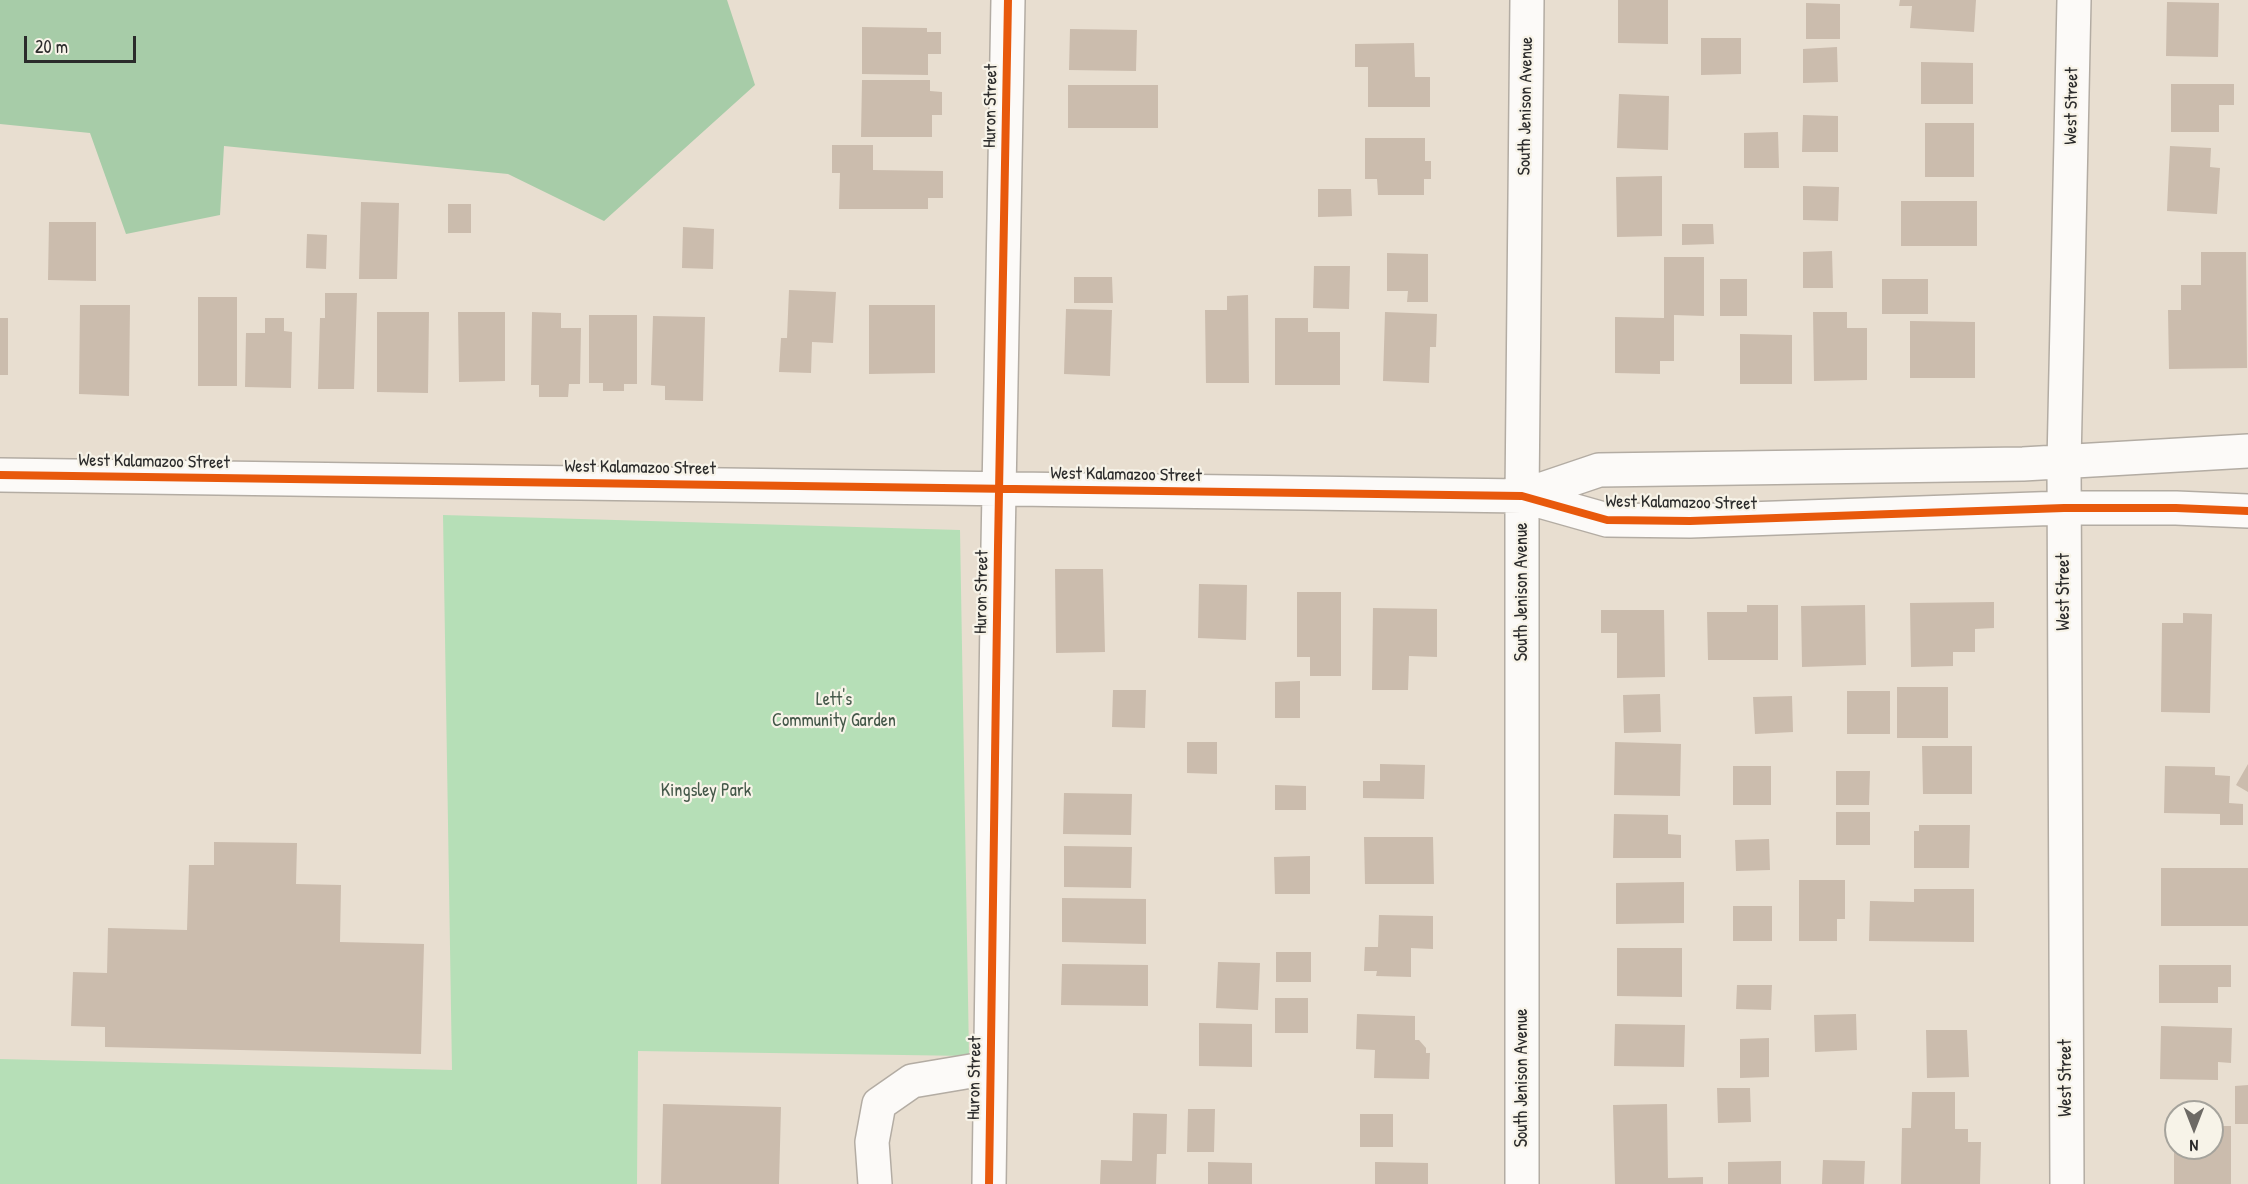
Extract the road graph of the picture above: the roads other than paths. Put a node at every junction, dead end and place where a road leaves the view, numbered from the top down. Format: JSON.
{"nodes":[{"id":1,"x":1008,"y":0,"type":"edge"},
{"id":2,"x":1527,"y":0,"type":"edge"},
{"id":3,"x":2074,"y":0,"type":"edge"},
{"id":4,"x":2248,"y":451,"type":"edge"},
{"id":5,"x":2064,"y":463,"type":"junction"},
{"id":6,"x":0,"y":475,"type":"edge"},
{"id":7,"x":999,"y":488,"type":"junction"},
{"id":8,"x":1522,"y":496,"type":"junction"},
{"id":9,"x":2064,"y":508,"type":"junction"},
{"id":10,"x":2248,"y":511,"type":"edge"},
{"id":11,"x":989,"y":1068,"type":"junction"},
{"id":12,"x":874,"y":1184,"type":"edge"},
{"id":13,"x":989,"y":1184,"type":"edge"},
{"id":14,"x":1522,"y":1184,"type":"edge"},
{"id":15,"x":2067,"y":1184,"type":"edge"}],
"edges":[{"from":1,"to":7,"type":"street","name":"Huron Street"},
{"from":2,"to":8,"type":"street","name":"South Jenison Avenue"},
{"from":3,"to":5,"type":"street","name":"West Street"},
{"from":4,"to":5,"type":"street","name":"West Kalamazoo Street"},
{"from":5,"to":8,"type":"street","name":"West Kalamazoo Street"},
{"from":5,"to":9,"type":"street","name":"West Street"},
{"from":6,"to":7,"type":"street","name":"West Kalamazoo Street"},
{"from":7,"to":8,"type":"street","name":"West Kalamazoo Street"},
{"from":7,"to":11,"type":"street","name":"Huron Street"},
{"from":8,"to":9,"type":"street","name":"West Kalamazoo Street"},
{"from":8,"to":14,"type":"street","name":"South Jenison Avenue"},
{"from":9,"to":10,"type":"street","name":"West Kalamazoo Street"},
{"from":9,"to":15,"type":"street","name":"West Street"},
{"from":11,"to":12,"type":"street"},
{"from":11,"to":13,"type":"street","name":"Huron Street"}]}
